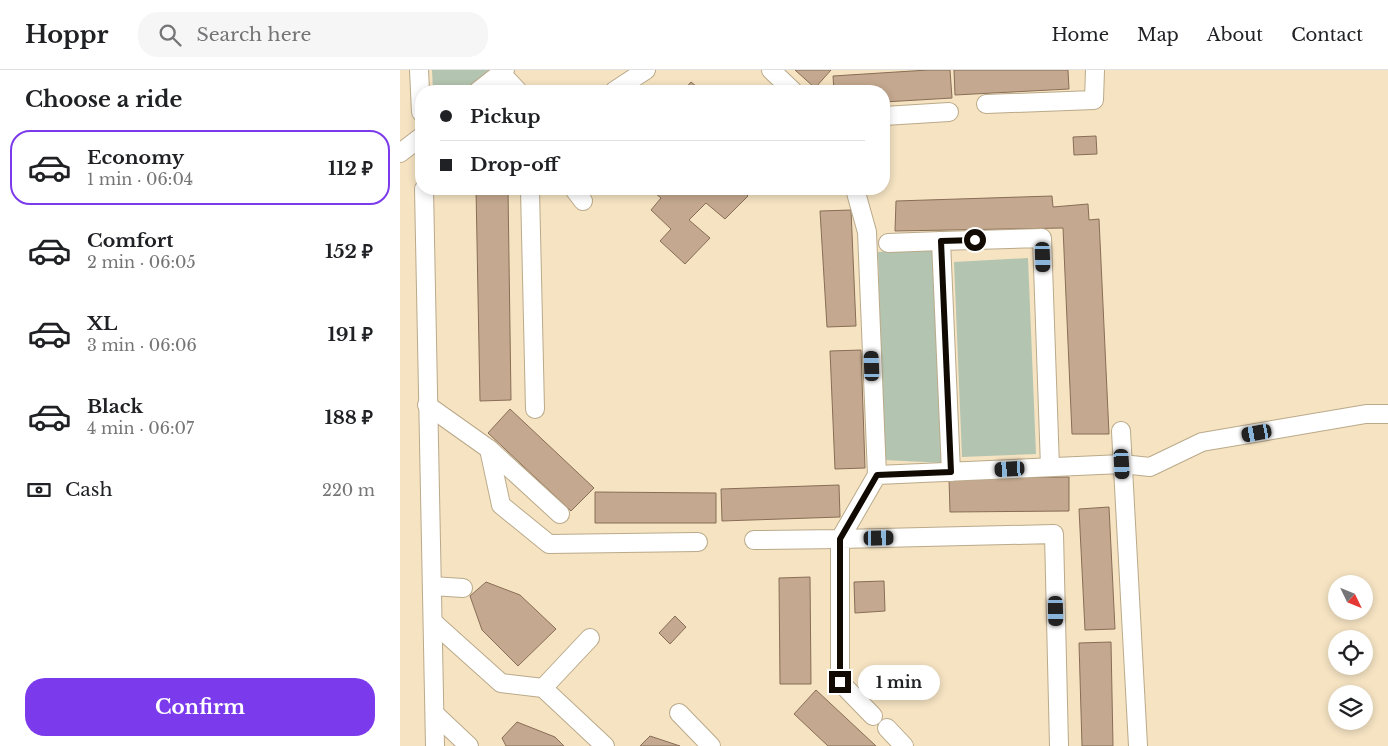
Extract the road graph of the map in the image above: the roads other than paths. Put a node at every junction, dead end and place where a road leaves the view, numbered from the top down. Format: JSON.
{"nodes":[{"id":1,"x":419,"y":70,"type":"edge"},
{"id":2,"x":646,"y":70,"type":"edge"},
{"id":3,"x":770,"y":70,"type":"edge"},
{"id":4,"x":1095,"y":70,"type":"edge"},
{"id":5,"x":503,"y":71,"type":"edge"},
{"id":6,"x":420,"y":85,"type":"edge"},
{"id":7,"x":486,"y":85,"type":"edge"},
{"id":8,"x":514,"y":85,"type":"edge"},
{"id":9,"x":623,"y":85,"type":"edge"},
{"id":10,"x":786,"y":85,"type":"edge"},
{"id":11,"x":986,"y":104,"type":"dead end"},
{"id":12,"x":949,"y":112,"type":"dead end"},
{"id":13,"x":890,"y":116,"type":"edge"},
{"id":14,"x":415,"y":142,"type":"edge"},
{"id":15,"x":400,"y":153,"type":"edge"},
{"id":16,"x":424,"y":195,"type":"edge"},
{"id":17,"x":530,"y":195,"type":"edge"},
{"id":18,"x":857,"y":195,"type":"edge"},
{"id":19,"x":941,"y":241,"type":"junction"},
{"id":20,"x":888,"y":243,"type":"dead end"},
{"id":21,"x":428,"y":405,"type":"junction"},
{"id":22,"x":535,"y":409,"type":"dead end"},
{"id":23,"x":1388,"y":414,"type":"edge"},
{"id":24,"x":1121,"y":431,"type":"dead end"},
{"id":25,"x":489,"y":449,"type":"junction"},
{"id":26,"x":1122,"y":464,"type":"junction"},
{"id":27,"x":1050,"y":467,"type":"junction"},
{"id":28,"x":951,"y":472,"type":"junction"},
{"id":29,"x":877,"y":475,"type":"junction"},
{"id":30,"x":560,"y":514,"type":"dead end"},
{"id":31,"x":840,"y":539,"type":"junction"},
{"id":32,"x":754,"y":540,"type":"dead end"},
{"id":33,"x":698,"y":542,"type":"dead end"},
{"id":34,"x":432,"y":586,"type":"junction"},
{"id":35,"x":463,"y":588,"type":"dead end"},
{"id":36,"x":433,"y":622,"type":"junction"},
{"id":37,"x":590,"y":638,"type":"dead end"},
{"id":38,"x":543,"y":688,"type":"junction"},
{"id":39,"x":679,"y":713,"type":"dead end"},
{"id":40,"x":435,"y":714,"type":"junction"},
{"id":41,"x":873,"y":716,"type":"dead end"},
{"id":42,"x":887,"y":728,"type":"dead end"},
{"id":43,"x":436,"y":746,"type":"edge"},
{"id":44,"x":469,"y":746,"type":"edge"},
{"id":45,"x":606,"y":746,"type":"edge"},
{"id":46,"x":712,"y":746,"type":"edge"},
{"id":47,"x":904,"y":746,"type":"edge"},
{"id":48,"x":1059,"y":746,"type":"edge"},
{"id":49,"x":1138,"y":746,"type":"edge"}],
"edges":[{"from":1,"to":6,"type":"street"},
{"from":2,"to":9,"type":"street"},
{"from":3,"to":10,"type":"street"},
{"from":4,"to":11,"type":"street"},
{"from":5,"to":7,"type":"street"},
{"from":5,"to":8,"type":"street"},
{"from":12,"to":13,"type":"street"},
{"from":14,"to":15,"type":"street"},
{"from":16,"to":21,"type":"street"},
{"from":17,"to":22,"type":"street"},
{"from":18,"to":29,"type":"street"},
{"from":19,"to":20,"type":"street"},
{"from":19,"to":27,"type":"street"},
{"from":19,"to":28,"type":"street"},
{"from":21,"to":25,"type":"street"},
{"from":21,"to":34,"type":"street"},
{"from":23,"to":26,"type":"street"},
{"from":24,"to":26,"type":"street"},
{"from":25,"to":30,"type":"street"},
{"from":25,"to":33,"type":"street"},
{"from":26,"to":27,"type":"street"},
{"from":26,"to":49,"type":"street"},
{"from":27,"to":28,"type":"street"},
{"from":28,"to":29,"type":"street"},
{"from":29,"to":31,"type":"street"},
{"from":31,"to":32,"type":"street"},
{"from":31,"to":41,"type":"street"},
{"from":31,"to":48,"type":"street"},
{"from":34,"to":35,"type":"street"},
{"from":34,"to":36,"type":"street"},
{"from":36,"to":38,"type":"street"},
{"from":36,"to":40,"type":"street"},
{"from":37,"to":38,"type":"street"},
{"from":38,"to":45,"type":"street"},
{"from":39,"to":46,"type":"street"},
{"from":40,"to":43,"type":"street"},
{"from":40,"to":44,"type":"street"},
{"from":42,"to":47,"type":"street"}]}
